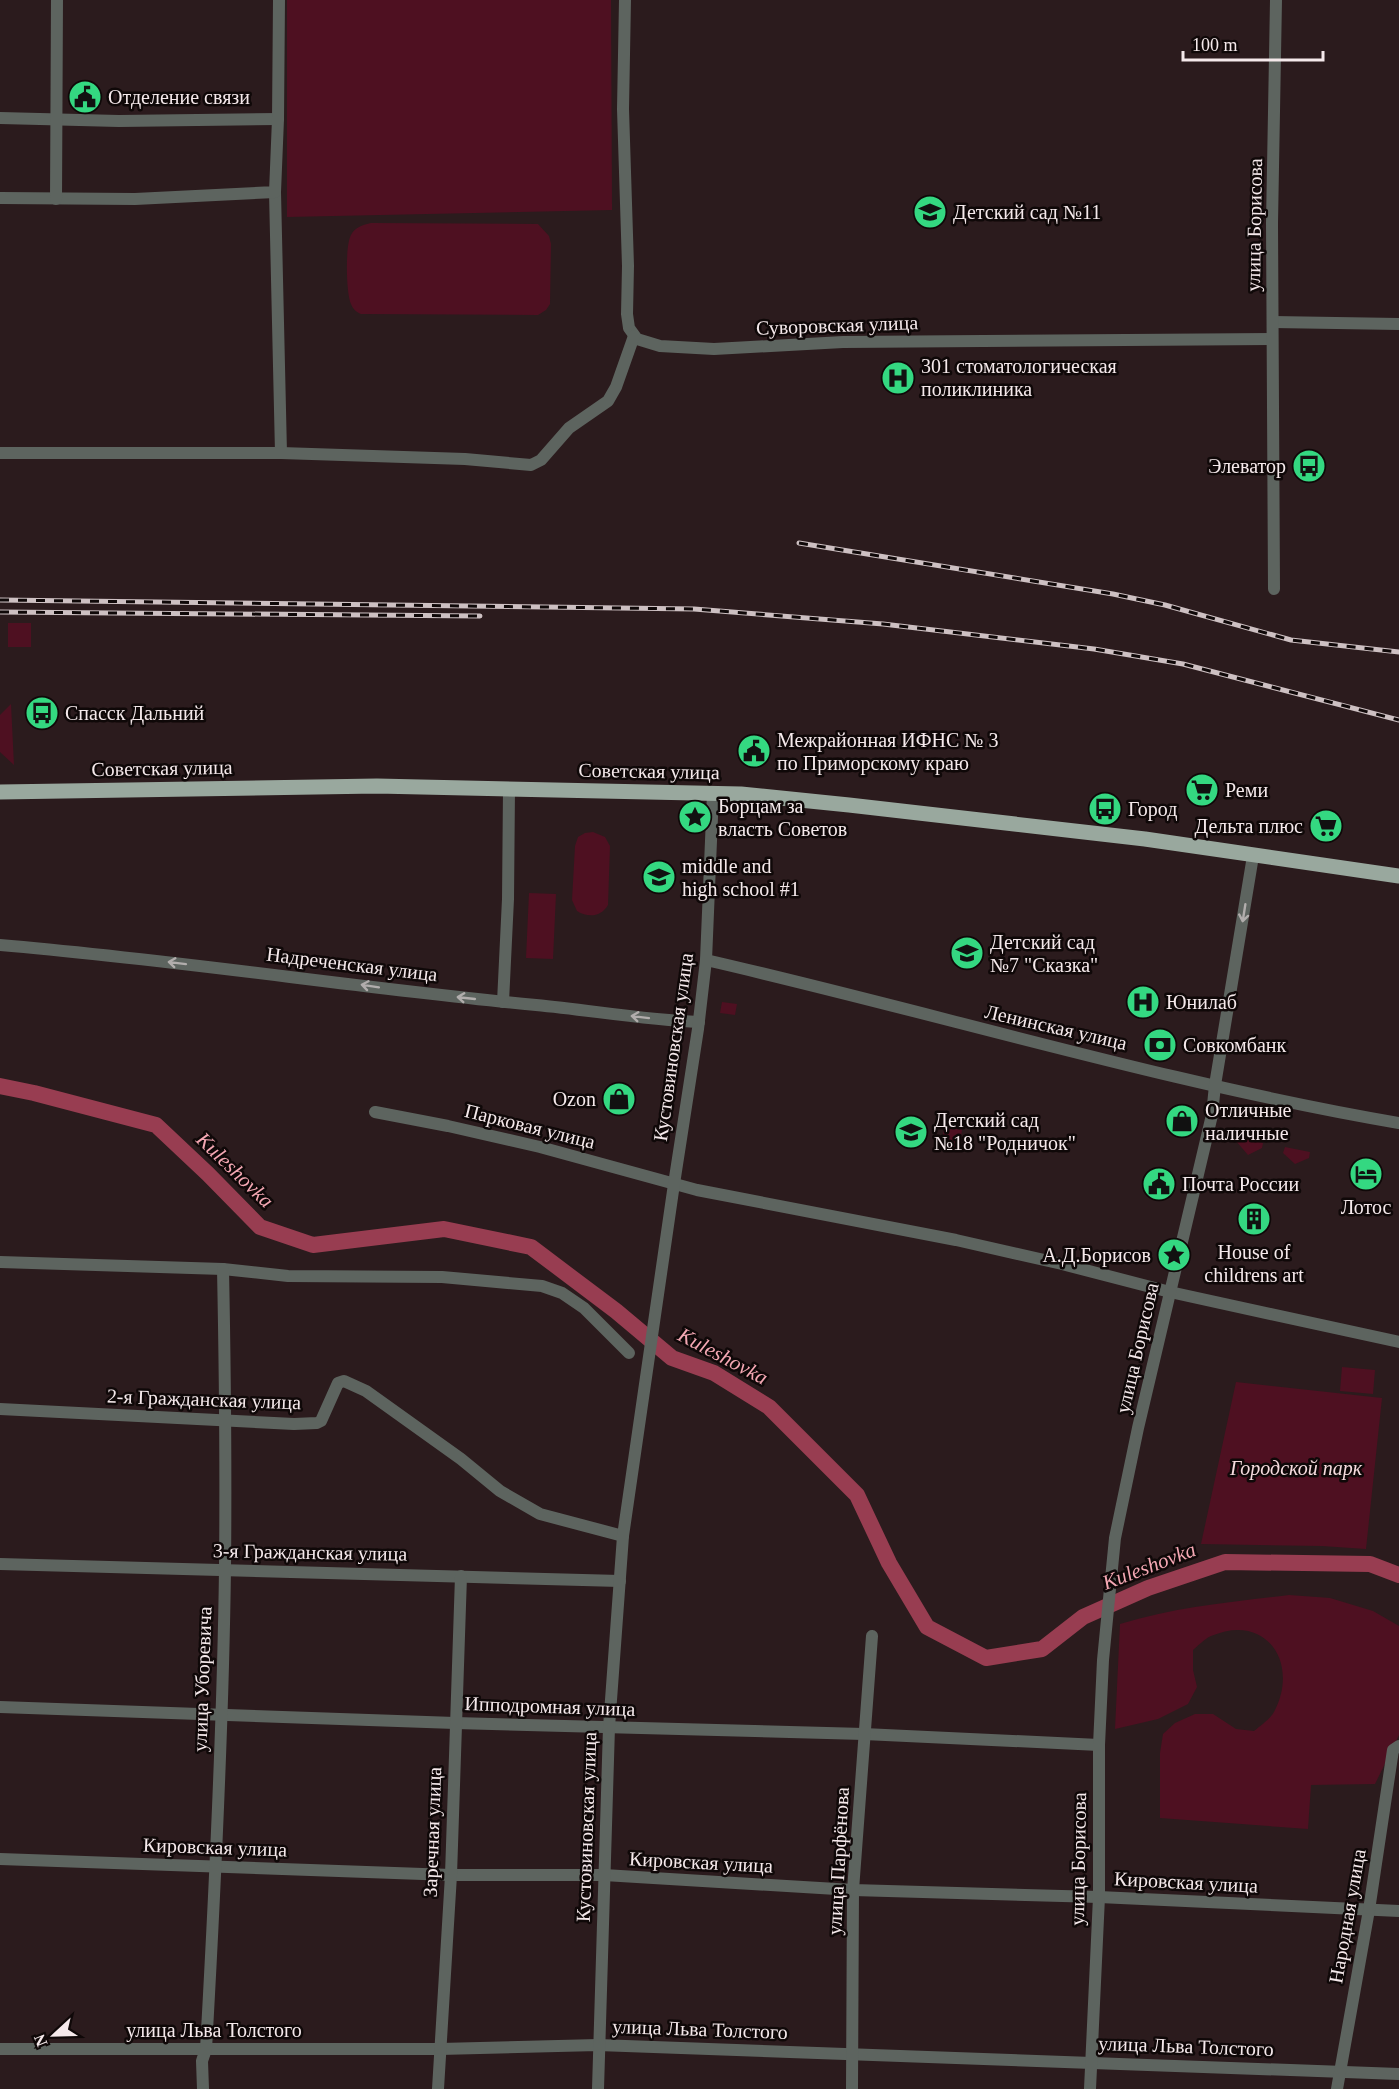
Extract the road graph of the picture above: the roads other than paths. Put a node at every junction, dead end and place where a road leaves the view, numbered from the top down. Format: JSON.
{"nodes":[{"id":1,"x":57,"y":0,"type":"edge"},
{"id":2,"x":279,"y":0,"type":"edge"},
{"id":3,"x":625,"y":0,"type":"edge"},
{"id":4,"x":1276,"y":0,"type":"edge"},
{"id":5,"x":0,"y":118,"type":"edge"},
{"id":6,"x":56,"y":118,"type":"junction"},
{"id":7,"x":278,"y":119,"type":"junction"},
{"id":8,"x":275,"y":192,"type":"junction"},
{"id":9,"x":0,"y":198,"type":"edge"},
{"id":10,"x":56,"y":199,"type":"junction"},
{"id":11,"x":1273,"y":322,"type":"junction"},
{"id":12,"x":1399,"y":324,"type":"edge"},
{"id":13,"x":634,"y":336,"type":"junction"},
{"id":14,"x":1272,"y":339,"type":"junction"},
{"id":15,"x":0,"y":453,"type":"edge"},
{"id":16,"x":281,"y":453,"type":"junction"},
{"id":17,"x":1274,"y":589,"type":"dead end"},
{"id":18,"x":509,"y":789,"type":"junction"},
{"id":19,"x":0,"y":792,"type":"edge"},
{"id":20,"x":713,"y":793,"type":"junction"},
{"id":21,"x":1253,"y":856,"type":"junction"},
{"id":22,"x":1399,"y":876,"type":"edge"},
{"id":23,"x":0,"y":945,"type":"edge"},
{"id":24,"x":706,"y":960,"type":"junction"},
{"id":25,"x":503,"y":1002,"type":"junction"},
{"id":26,"x":699,"y":1022,"type":"junction"},
{"id":27,"x":1215,"y":1085,"type":"junction"},
{"id":28,"x":375,"y":1112,"type":"dead end"},
{"id":29,"x":1399,"y":1123,"type":"edge"},
{"id":30,"x":674,"y":1184,"type":"junction"},
{"id":31,"x":0,"y":1262,"type":"edge"},
{"id":32,"x":223,"y":1269,"type":"junction"},
{"id":33,"x":1170,"y":1292,"type":"junction"},
{"id":34,"x":1399,"y":1341,"type":"edge"},
{"id":35,"x":629,"y":1353,"type":"dead end"},
{"id":36,"x":0,"y":1409,"type":"edge"},
{"id":37,"x":226,"y":1420,"type":"junction"},
{"id":38,"x":623,"y":1536,"type":"junction"},
{"id":39,"x":0,"y":1564,"type":"edge"},
{"id":40,"x":225,"y":1570,"type":"junction"},
{"id":41,"x":461,"y":1576,"type":"junction"},
{"id":42,"x":620,"y":1581,"type":"junction"},
{"id":43,"x":872,"y":1636,"type":"dead end"},
{"id":44,"x":0,"y":1707,"type":"edge"},
{"id":45,"x":221,"y":1715,"type":"junction"},
{"id":46,"x":455,"y":1723,"type":"junction"},
{"id":47,"x":609,"y":1727,"type":"junction"},
{"id":48,"x":864,"y":1734,"type":"junction"},
{"id":49,"x":1099,"y":1745,"type":"junction"},
{"id":50,"x":1396,"y":1748,"type":"edge"},
{"id":51,"x":0,"y":1859,"type":"edge"},
{"id":52,"x":216,"y":1866,"type":"junction"},
{"id":53,"x":451,"y":1875,"type":"junction"},
{"id":54,"x":604,"y":1875,"type":"junction"},
{"id":55,"x":854,"y":1890,"type":"junction"},
{"id":56,"x":1099,"y":1898,"type":"junction"},
{"id":57,"x":1369,"y":1910,"type":"junction"},
{"id":58,"x":1399,"y":1911,"type":"edge"},
{"id":59,"x":598,"y":2045,"type":"junction"},
{"id":60,"x":0,"y":2049,"type":"edge"},
{"id":61,"x":206,"y":2049,"type":"junction"},
{"id":62,"x":440,"y":2049,"type":"junction"},
{"id":63,"x":853,"y":2054,"type":"junction"},
{"id":64,"x":1091,"y":2062,"type":"junction"},
{"id":65,"x":1339,"y":2071,"type":"junction"},
{"id":66,"x":1399,"y":2074,"type":"edge"},
{"id":67,"x":203,"y":2089,"type":"edge"},
{"id":68,"x":438,"y":2089,"type":"edge"},
{"id":69,"x":598,"y":2089,"type":"edge"},
{"id":70,"x":852,"y":2089,"type":"edge"},
{"id":71,"x":1090,"y":2089,"type":"edge"},
{"id":72,"x":1337,"y":2089,"type":"edge"}],
"edges":[{"from":1,"to":6,"type":"street"},
{"from":2,"to":7,"type":"street"},
{"from":3,"to":13,"type":"street"},
{"from":4,"to":11,"type":"street","name":"улица Борисова"},
{"from":5,"to":6,"type":"street"},
{"from":6,"to":7,"type":"street"},
{"from":6,"to":10,"type":"street"},
{"from":7,"to":8,"type":"street"},
{"from":8,"to":10,"type":"street"},
{"from":8,"to":16,"type":"street"},
{"from":9,"to":10,"type":"street"},
{"from":11,"to":12,"type":"street"},
{"from":11,"to":14,"type":"street","name":"улица Борисова"},
{"from":13,"to":14,"type":"street","name":"Суворовская улица"},
{"from":13,"to":16,"type":"street"},
{"from":14,"to":17,"type":"street","name":"улица Борисова"},
{"from":15,"to":16,"type":"street"},
{"from":18,"to":19,"type":"main road","name":"Советская улица"},
{"from":18,"to":20,"type":"main road","name":"Советская улица"},
{"from":18,"to":25,"type":"street"},
{"from":20,"to":21,"type":"main road","name":"Советская улица"},
{"from":20,"to":24,"type":"street","name":"Кустовиновская улица"},
{"from":21,"to":22,"type":"main road","name":"Советская улица"},
{"from":21,"to":27,"type":"street","name":"улица Борисова","one_way":true},
{"from":25,"to":23,"type":"street","name":"Надреченская улица","one_way":true},
{"from":24,"to":26,"type":"street","name":"Кустовиновская улица"},
{"from":24,"to":27,"type":"street","name":"Ленинская улица"},
{"from":26,"to":25,"type":"street","name":"Надреченская улица","one_way":true},
{"from":26,"to":30,"type":"street","name":"Кустовиновская улица"},
{"from":27,"to":29,"type":"street","name":"Ленинская улица"},
{"from":27,"to":33,"type":"street","name":"улица Борисова"},
{"from":28,"to":30,"type":"street","name":"Парковая улица"},
{"from":30,"to":33,"type":"street","name":"Парковая улица"},
{"from":30,"to":38,"type":"street","name":"Кустовиновская улица"},
{"from":31,"to":32,"type":"street"},
{"from":32,"to":35,"type":"street"},
{"from":32,"to":37,"type":"street","name":"улица Уборевича"},
{"from":33,"to":34,"type":"street"},
{"from":33,"to":49,"type":"street","name":"улица Борисова"},
{"from":36,"to":37,"type":"street","name":"2-я Гражданская улица"},
{"from":37,"to":38,"type":"street","name":"2-я Гражданская улица"},
{"from":37,"to":40,"type":"street","name":"улица Уборевича"},
{"from":38,"to":42,"type":"street","name":"Кустовиновская улица"},
{"from":39,"to":40,"type":"street","name":"3-я Гражданская улица"},
{"from":40,"to":41,"type":"street","name":"3-я Гражданская улица"},
{"from":40,"to":45,"type":"street","name":"улица Уборевича"},
{"from":41,"to":42,"type":"street","name":"3-я Гражданская улица"},
{"from":41,"to":46,"type":"street","name":"Заречная улица"},
{"from":42,"to":47,"type":"street","name":"Кустовиновская улица"},
{"from":43,"to":48,"type":"street","name":"улица Парфёнова"},
{"from":44,"to":45,"type":"street","name":"Ипподромная улица"},
{"from":45,"to":46,"type":"street","name":"Ипподромная улица"},
{"from":45,"to":52,"type":"street","name":"улица Уборевича"},
{"from":46,"to":47,"type":"street","name":"Ипподромная улица"},
{"from":46,"to":53,"type":"street","name":"Заречная улица"},
{"from":47,"to":48,"type":"street","name":"Ипподромная улица"},
{"from":47,"to":54,"type":"street","name":"Кустовиновская улица"},
{"from":48,"to":49,"type":"street","name":"Ипподромная улица"},
{"from":48,"to":55,"type":"street","name":"улица Парфёнова"},
{"from":49,"to":56,"type":"street","name":"улица Борисова"},
{"from":50,"to":57,"type":"street","name":"Народная улица"},
{"from":51,"to":52,"type":"street","name":"Кировская улица"},
{"from":52,"to":53,"type":"street","name":"Кировская улица"},
{"from":52,"to":61,"type":"street","name":"улица Уборевича"},
{"from":53,"to":54,"type":"street","name":"Кировская улица"},
{"from":53,"to":62,"type":"street","name":"Заречная улица"},
{"from":54,"to":55,"type":"street","name":"Кировская улица"},
{"from":54,"to":59,"type":"street","name":"Кустовиновская улица"},
{"from":55,"to":56,"type":"street","name":"Кировская улица"},
{"from":55,"to":63,"type":"street","name":"улица Парфёнова"},
{"from":56,"to":57,"type":"street","name":"Кировская улица"},
{"from":56,"to":64,"type":"street","name":"улица Борисова"},
{"from":57,"to":58,"type":"street","name":"Кировская улица"},
{"from":57,"to":65,"type":"street","name":"Народная улица"},
{"from":59,"to":62,"type":"street","name":"улица Льва Толстого"},
{"from":59,"to":63,"type":"street","name":"улица Льва Толстого"},
{"from":59,"to":69,"type":"street","name":"Кустовиновская улица"},
{"from":60,"to":61,"type":"street","name":"улица Льва Толстого"},
{"from":61,"to":62,"type":"street","name":"улица Льва Толстого"},
{"from":61,"to":67,"type":"street","name":"улица Уборевича"},
{"from":62,"to":68,"type":"street","name":"Заречная улица"},
{"from":63,"to":64,"type":"street","name":"улица Льва Толстого"},
{"from":63,"to":70,"type":"street","name":"улица Парфёнова"},
{"from":64,"to":65,"type":"street","name":"улица Льва Толстого"},
{"from":64,"to":71,"type":"street","name":"улица Борисова"},
{"from":65,"to":66,"type":"street","name":"улица Льва Толстого"},
{"from":65,"to":72,"type":"street","name":"Народная улица"}]}
